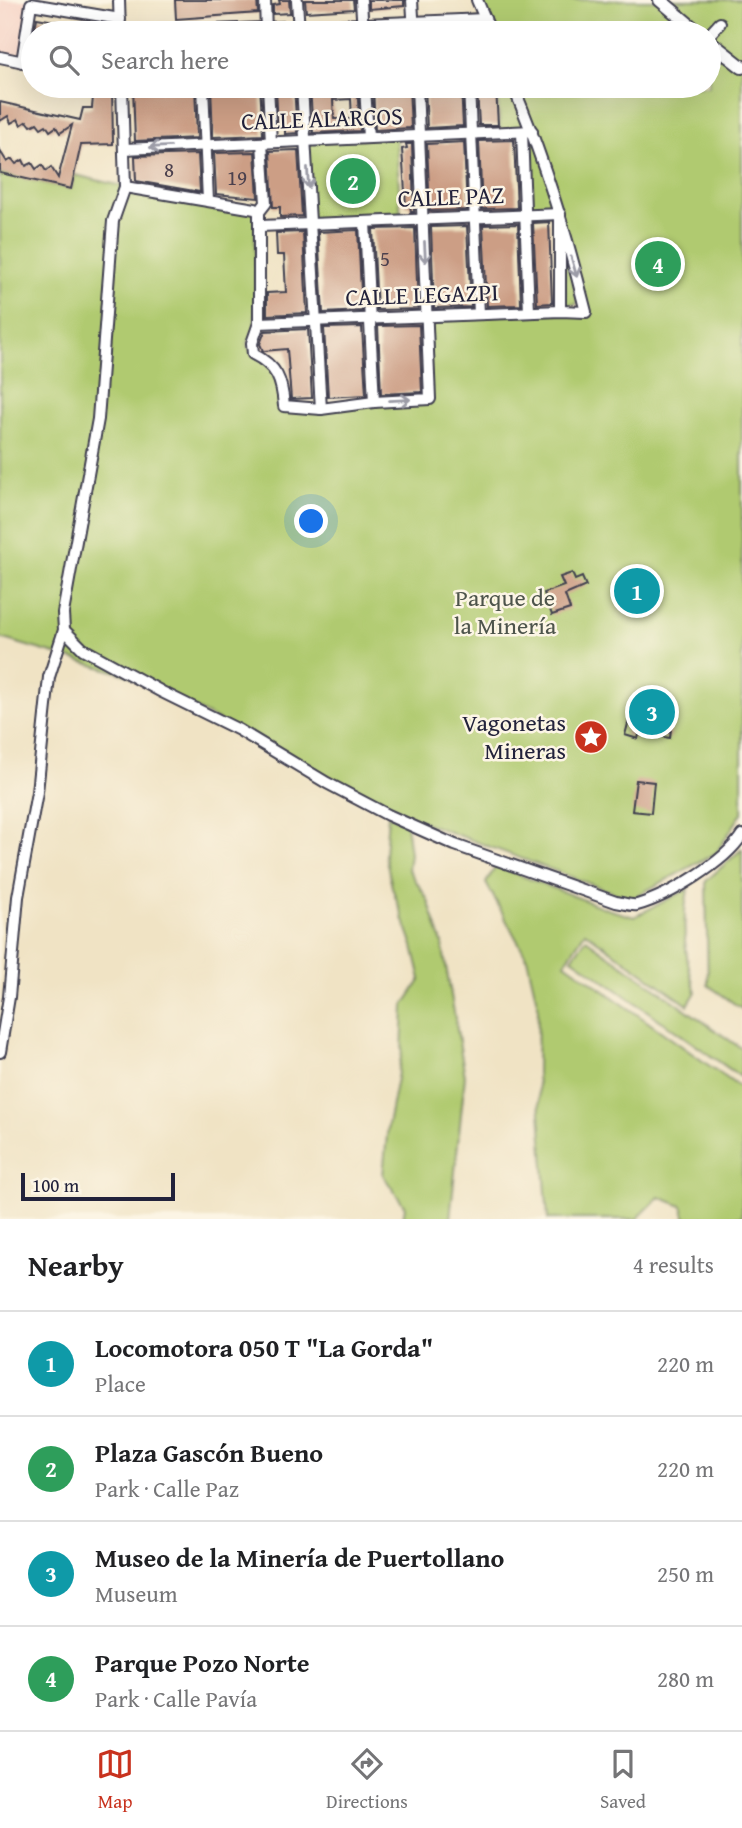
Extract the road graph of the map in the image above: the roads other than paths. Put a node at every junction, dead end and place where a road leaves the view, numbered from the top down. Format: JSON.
{"nodes":[{"id":1,"x":119,"y":0,"type":"edge"},
{"id":2,"x":264,"y":0,"type":"edge"},
{"id":3,"x":297,"y":0,"type":"edge"},
{"id":4,"x":361,"y":0,"type":"edge"},
{"id":5,"x":412,"y":0,"type":"edge"},
{"id":6,"x":477,"y":0,"type":"edge"},
{"id":7,"x":660,"y":0,"type":"edge"},
{"id":8,"x":120,"y":19,"type":"joint"},
{"id":9,"x":485,"y":19,"type":"joint"},
{"id":10,"x":465,"y":20,"type":"joint"},
{"id":11,"x":30,"y":21,"type":"edge"},
{"id":12,"x":265,"y":21,"type":"edge"},
{"id":13,"x":298,"y":21,"type":"edge"},
{"id":14,"x":362,"y":21,"type":"edge"},
{"id":15,"x":414,"y":21,"type":"edge"},
{"id":16,"x":459,"y":21,"type":"edge"},
{"id":17,"x":685,"y":21,"type":"edge"},
{"id":18,"x":721,"y":50,"type":"edge"},
{"id":19,"x":0,"y":57,"type":"edge"},
{"id":20,"x":21,"y":62,"type":"edge"},
{"id":21,"x":742,"y":67,"type":"edge"},
{"id":22,"x":122,"y":98,"type":"edge"},
{"id":23,"x":203,"y":98,"type":"edge"},
{"id":24,"x":268,"y":98,"type":"edge"},
{"id":25,"x":303,"y":98,"type":"edge"},
{"id":26,"x":366,"y":98,"type":"edge"},
{"id":27,"x":417,"y":98,"type":"edge"},
{"id":28,"x":470,"y":98,"type":"edge"},
{"id":29,"x":517,"y":98,"type":"edge"},
{"id":30,"x":527,"y":132,"type":"junction"},
{"id":31,"x":471,"y":134,"type":"junction"},
{"id":32,"x":419,"y":136,"type":"junction"},
{"id":33,"x":368,"y":138,"type":"junction"},
{"id":34,"x":306,"y":141,"type":"junction"},
{"id":35,"x":267,"y":143,"type":"junction"},
{"id":36,"x":205,"y":145,"type":"junction"},
{"id":37,"x":124,"y":149,"type":"junction"},
{"id":38,"x":125,"y":187,"type":"junction"},
{"id":39,"x":208,"y":201,"type":"junction"},
{"id":40,"x":257,"y":211,"type":"junction"},
{"id":41,"x":559,"y":214,"type":"junction"},
{"id":42,"x":525,"y":215,"type":"junction"},
{"id":43,"x":474,"y":218,"type":"junction"},
{"id":44,"x":423,"y":220,"type":"junction"},
{"id":45,"x":365,"y":222,"type":"junction"},
{"id":46,"x":311,"y":224,"type":"junction"},
{"id":47,"x":260,"y":226,"type":"junction"},
{"id":48,"x":560,"y":311,"type":"junction"},
{"id":49,"x":529,"y":312,"type":"junction"},
{"id":50,"x":479,"y":314,"type":"junction"},
{"id":51,"x":428,"y":316,"type":"junction"},
{"id":52,"x":371,"y":319,"type":"junction"},
{"id":53,"x":315,"y":321,"type":"junction"},
{"id":54,"x":259,"y":323,"type":"junction"},
{"id":55,"x":374,"y":402,"type":"junction"},
{"id":56,"x":321,"y":409,"type":"junction"},
{"id":57,"x":64,"y":630,"type":"junction"},
{"id":58,"x":742,"y":835,"type":"edge"},
{"id":59,"x":0,"y":1052,"type":"edge"}],
"edges":[{"from":1,"to":8,"type":"street"},
{"from":2,"to":12,"type":"street"},
{"from":3,"to":13,"type":"street"},
{"from":4,"to":14,"type":"street"},
{"from":5,"to":15,"type":"street"},
{"from":6,"to":9,"type":"street"},
{"from":7,"to":17,"type":"street"},
{"from":8,"to":11,"type":"street"},
{"from":9,"to":10,"type":"street"},
{"from":10,"to":16,"type":"street"},
{"from":18,"to":21,"type":"street"},
{"from":19,"to":20,"type":"street"},
{"from":22,"to":37,"type":"street"},
{"from":23,"to":36,"type":"street"},
{"from":24,"to":35,"type":"street"},
{"from":25,"to":34,"type":"street"},
{"from":26,"to":33,"type":"street"},
{"from":27,"to":32,"type":"street"},
{"from":28,"to":31,"type":"street"},
{"from":29,"to":30,"type":"street"},
{"from":30,"to":31,"type":"street","name":"CALLE ALARCOS"},
{"from":30,"to":41,"type":"street"},
{"from":30,"to":42,"type":"street"},
{"from":31,"to":32,"type":"street","name":"CALLE ALARCOS"},
{"from":31,"to":43,"type":"street"},
{"from":32,"to":33,"type":"street","name":"CALLE ALARCOS"},
{"from":32,"to":44,"type":"street"},
{"from":33,"to":34,"type":"street","name":"CALLE ALARCOS"},
{"from":34,"to":35,"type":"street","name":"CALLE ALARCOS"},
{"from":34,"to":46,"type":"street","one_way":true},
{"from":35,"to":36,"type":"street","name":"CALLE ALARCOS"},
{"from":35,"to":40,"type":"street"},
{"from":36,"to":37,"type":"street","name":"CALLE ALARCOS","one_way":true},
{"from":36,"to":39,"type":"street"},
{"from":37,"to":38,"type":"street"},
{"from":38,"to":39,"type":"street"},
{"from":38,"to":57,"type":"street"},
{"from":39,"to":40,"type":"street"},
{"from":40,"to":47,"type":"street"},
{"from":41,"to":42,"type":"street","name":"CALLE PAZ"},
{"from":41,"to":48,"type":"street"},
{"from":41,"to":48,"type":"street","name":"CALLE LEGAZPI","one_way":true},
{"from":42,"to":43,"type":"street","name":"CALLE PAZ"},
{"from":42,"to":49,"type":"street"},
{"from":43,"to":44,"type":"street","name":"CALLE PAZ"},
{"from":43,"to":50,"type":"street"},
{"from":44,"to":45,"type":"street","name":"CALLE PAZ"},
{"from":44,"to":51,"type":"street","one_way":true},
{"from":45,"to":46,"type":"street","name":"CALLE PAZ"},
{"from":45,"to":52,"type":"street"},
{"from":46,"to":47,"type":"street","name":"CALLE PAZ"},
{"from":46,"to":53,"type":"street"},
{"from":47,"to":54,"type":"street"},
{"from":48,"to":49,"type":"street","name":"CALLE LEGAZPI"},
{"from":49,"to":50,"type":"street","name":"CALLE LEGAZPI"},
{"from":50,"to":51,"type":"street","name":"CALLE LEGAZPI"},
{"from":51,"to":52,"type":"street","name":"CALLE LEGAZPI"},
{"from":55,"to":51,"type":"street","one_way":true},
{"from":52,"to":53,"type":"street","name":"CALLE LEGAZPI"},
{"from":52,"to":55,"type":"street"},
{"from":53,"to":54,"type":"street","name":"CALLE LEGAZPI"},
{"from":53,"to":56,"type":"street"},
{"from":54,"to":56,"type":"street"},
{"from":55,"to":56,"type":"street"},
{"from":57,"to":58,"type":"street"},
{"from":57,"to":59,"type":"street"}]}
